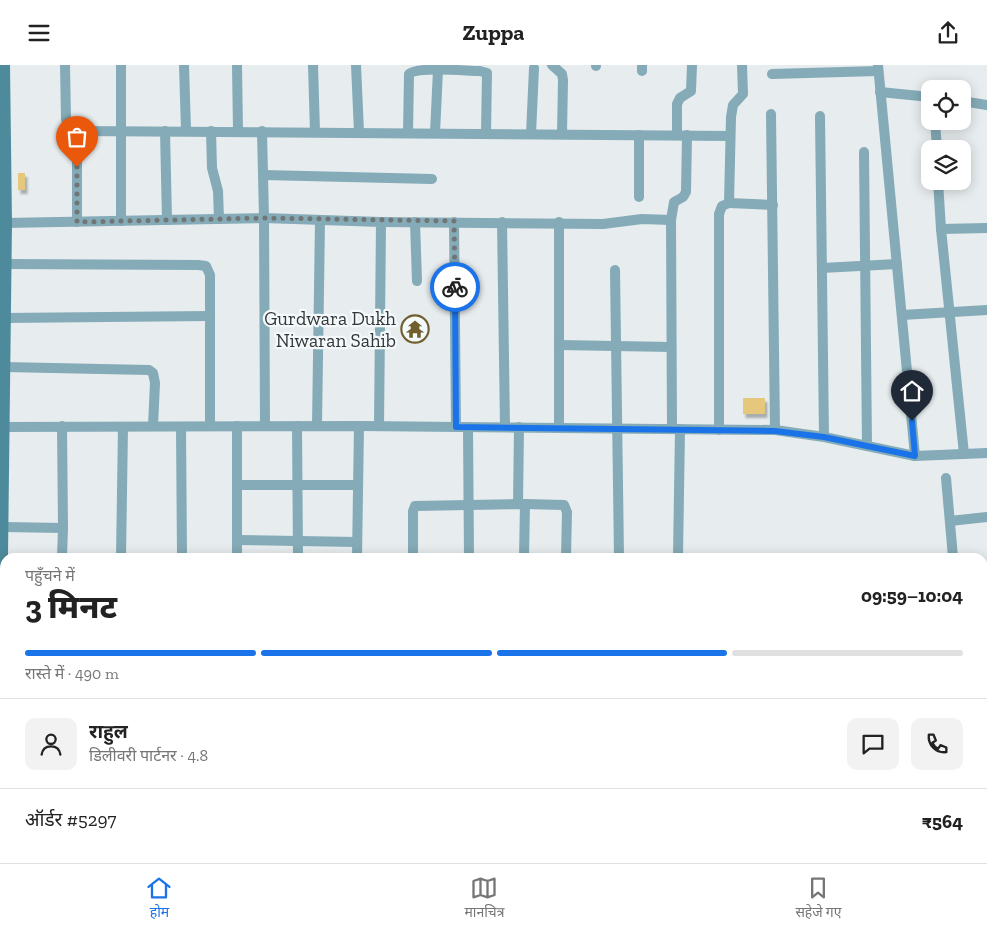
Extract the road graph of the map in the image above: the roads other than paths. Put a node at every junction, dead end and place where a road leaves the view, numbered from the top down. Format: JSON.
{"nodes":[{"id":1,"x":4,"y":65,"type":"edge"},
{"id":2,"x":65,"y":65,"type":"edge"},
{"id":3,"x":121,"y":65,"type":"edge"},
{"id":4,"x":184,"y":65,"type":"edge"},
{"id":5,"x":237,"y":65,"type":"edge"},
{"id":6,"x":313,"y":65,"type":"edge"},
{"id":7,"x":356,"y":65,"type":"edge"},
{"id":8,"x":552,"y":65,"type":"edge"},
{"id":9,"x":692,"y":65,"type":"edge"},
{"id":10,"x":742,"y":65,"type":"edge"},
{"id":11,"x":534,"y":68,"type":"dead end"},
{"id":12,"x":878,"y":68,"type":"edge"},
{"id":13,"x":438,"y":70,"type":"junction"},
{"id":14,"x":772,"y":73,"type":"dead end"},
{"id":15,"x":880,"y":93,"type":"junction"},
{"id":16,"x":921,"y":96,"type":"edge"},
{"id":17,"x":971,"y":102,"type":"edge"},
{"id":18,"x":987,"y":105,"type":"edge"},
{"id":19,"x":771,"y":114,"type":"dead end"},
{"id":20,"x":820,"y":116,"type":"dead end"},
{"id":21,"x":121,"y":130,"type":"junction"},
{"id":22,"x":77,"y":131,"type":"junction"},
{"id":23,"x":165,"y":131,"type":"junction"},
{"id":24,"x":186,"y":131,"type":"junction"},
{"id":25,"x":211,"y":131,"type":"junction"},
{"id":26,"x":238,"y":131,"type":"junction"},
{"id":27,"x":262,"y":131,"type":"junction"},
{"id":28,"x":314,"y":132,"type":"junction"},
{"id":29,"x":359,"y":132,"type":"junction"},
{"id":30,"x":408,"y":133,"type":"junction"},
{"id":31,"x":435,"y":133,"type":"junction"},
{"id":32,"x":486,"y":133,"type":"junction"},
{"id":33,"x":531,"y":133,"type":"junction"},
{"id":34,"x":562,"y":134,"type":"junction"},
{"id":35,"x":640,"y":135,"type":"junction"},
{"id":36,"x":682,"y":135,"type":"junction"},
{"id":37,"x":730,"y":136,"type":"junction"},
{"id":38,"x":864,"y":152,"type":"dead end"},
{"id":39,"x":263,"y":175,"type":"junction"},
{"id":40,"x":432,"y":179,"type":"dead end"},
{"id":41,"x":939,"y":190,"type":"edge"},
{"id":42,"x":640,"y":197,"type":"dead end"},
{"id":43,"x":729,"y":203,"type":"junction"},
{"id":44,"x":773,"y":205,"type":"junction"},
{"id":45,"x":264,"y":218,"type":"junction"},
{"id":46,"x":219,"y":219,"type":"junction"},
{"id":47,"x":167,"y":220,"type":"junction"},
{"id":48,"x":320,"y":220,"type":"junction"},
{"id":49,"x":671,"y":220,"type":"junction"},
{"id":50,"x":121,"y":221,"type":"junction"},
{"id":51,"x":381,"y":221,"type":"junction"},
{"id":52,"x":414,"y":221,"type":"junction"},
{"id":53,"x":454,"y":221,"type":"junction"},
{"id":54,"x":502,"y":221,"type":"junction"},
{"id":55,"x":559,"y":221,"type":"junction"},
{"id":56,"x":77,"y":222,"type":"junction"},
{"id":57,"x":6,"y":223,"type":"junction"},
{"id":58,"x":987,"y":228,"type":"edge"},
{"id":59,"x":941,"y":229,"type":"junction"},
{"id":60,"x":6,"y":264,"type":"junction"},
{"id":61,"x":897,"y":264,"type":"junction"},
{"id":62,"x":866,"y":266,"type":"junction"},
{"id":63,"x":822,"y":268,"type":"junction"},
{"id":64,"x":615,"y":270,"type":"dead end"},
{"id":65,"x":417,"y":281,"type":"dead end"},
{"id":66,"x":987,"y":310,"type":"edge"},
{"id":67,"x":950,"y":312,"type":"junction"},
{"id":68,"x":902,"y":315,"type":"junction"},
{"id":69,"x":209,"y":316,"type":"junction"},
{"id":70,"x":4,"y":318,"type":"junction"},
{"id":71,"x":559,"y":345,"type":"junction"},
{"id":72,"x":616,"y":346,"type":"junction"},
{"id":73,"x":671,"y":347,"type":"junction"},
{"id":74,"x":4,"y":367,"type":"junction"},
{"id":75,"x":62,"y":426,"type":"junction"},
{"id":76,"x":153,"y":426,"type":"junction"},
{"id":77,"x":210,"y":426,"type":"junction"},
{"id":78,"x":237,"y":426,"type":"junction"},
{"id":79,"x":265,"y":426,"type":"junction"},
{"id":80,"x":297,"y":426,"type":"junction"},
{"id":81,"x":317,"y":426,"type":"junction"},
{"id":82,"x":358,"y":426,"type":"junction"},
{"id":83,"x":379,"y":426,"type":"junction"},
{"id":84,"x":2,"y":427,"type":"edge"},
{"id":85,"x":122,"y":427,"type":"junction"},
{"id":86,"x":181,"y":427,"type":"junction"},
{"id":87,"x":456,"y":427,"type":"junction"},
{"id":88,"x":468,"y":427,"type":"junction"},
{"id":89,"x":505,"y":427,"type":"junction"},
{"id":90,"x":519,"y":427,"type":"junction"},
{"id":91,"x":559,"y":428,"type":"junction"},
{"id":92,"x":617,"y":428,"type":"junction"},
{"id":93,"x":676,"y":429,"type":"junction"},
{"id":94,"x":719,"y":430,"type":"junction"},
{"id":95,"x":775,"y":431,"type":"junction"},
{"id":96,"x":824,"y":437,"type":"junction"},
{"id":97,"x":867,"y":446,"type":"junction"},
{"id":98,"x":987,"y":453,"type":"edge"},
{"id":99,"x":964,"y":454,"type":"junction"},
{"id":100,"x":915,"y":456,"type":"junction"},
{"id":101,"x":946,"y":478,"type":"dead end"},
{"id":102,"x":237,"y":485,"type":"junction"},
{"id":103,"x":297,"y":485,"type":"junction"},
{"id":104,"x":358,"y":485,"type":"junction"},
{"id":105,"x":469,"y":504,"type":"junction"},
{"id":106,"x":522,"y":504,"type":"junction"},
{"id":107,"x":987,"y":517,"type":"edge"},
{"id":108,"x":950,"y":521,"type":"junction"},
{"id":109,"x":3,"y":527,"type":"junction"},
{"id":110,"x":62,"y":528,"type":"junction"},
{"id":111,"x":237,"y":540,"type":"junction"},
{"id":112,"x":299,"y":541,"type":"junction"},
{"id":113,"x":357,"y":542,"type":"junction"},
{"id":114,"x":3,"y":553,"type":"edge"},
{"id":115,"x":62,"y":553,"type":"edge"},
{"id":116,"x":121,"y":553,"type":"edge"},
{"id":117,"x":182,"y":553,"type":"edge"},
{"id":118,"x":236,"y":553,"type":"edge"},
{"id":119,"x":298,"y":553,"type":"edge"},
{"id":120,"x":357,"y":553,"type":"edge"},
{"id":121,"x":413,"y":553,"type":"edge"},
{"id":122,"x":469,"y":553,"type":"edge"},
{"id":123,"x":524,"y":553,"type":"edge"},
{"id":124,"x":566,"y":553,"type":"edge"},
{"id":125,"x":619,"y":553,"type":"edge"},
{"id":126,"x":678,"y":553,"type":"edge"},
{"id":127,"x":954,"y":553,"type":"edge"},
{"id":128,"x":0,"y":711,"type":"edge"},
{"id":129,"x":0,"y":721,"type":"edge"}],
"edges":[{"from":1,"to":57,"type":"street"},
{"from":2,"to":22,"type":"street"},
{"from":3,"to":21,"type":"street"},
{"from":4,"to":24,"type":"street"},
{"from":5,"to":26,"type":"street"},
{"from":6,"to":28,"type":"street"},
{"from":7,"to":29,"type":"street"},
{"from":8,"to":34,"type":"street"},
{"from":9,"to":36,"type":"street"},
{"from":10,"to":37,"type":"street"},
{"from":11,"to":33,"type":"street"},
{"from":12,"to":14,"type":"street"},
{"from":12,"to":15,"type":"street"},
{"from":13,"to":30,"type":"street"},
{"from":13,"to":31,"type":"street"},
{"from":13,"to":32,"type":"street"},
{"from":15,"to":16,"type":"street"},
{"from":15,"to":61,"type":"street"},
{"from":17,"to":18,"type":"street"},
{"from":19,"to":44,"type":"street"},
{"from":20,"to":63,"type":"street"},
{"from":21,"to":22,"type":"street"},
{"from":21,"to":23,"type":"street"},
{"from":21,"to":50,"type":"street"},
{"from":22,"to":56,"type":"street"},
{"from":23,"to":24,"type":"street"},
{"from":23,"to":47,"type":"street"},
{"from":24,"to":25,"type":"street"},
{"from":25,"to":26,"type":"street"},
{"from":25,"to":46,"type":"street"},
{"from":26,"to":27,"type":"street"},
{"from":27,"to":28,"type":"street"},
{"from":27,"to":39,"type":"street"},
{"from":28,"to":29,"type":"street"},
{"from":29,"to":30,"type":"street"},
{"from":30,"to":31,"type":"street"},
{"from":31,"to":32,"type":"street"},
{"from":32,"to":33,"type":"street"},
{"from":33,"to":34,"type":"street"},
{"from":34,"to":35,"type":"street"},
{"from":35,"to":36,"type":"street"},
{"from":35,"to":42,"type":"street"},
{"from":36,"to":37,"type":"street"},
{"from":36,"to":49,"type":"street"},
{"from":37,"to":43,"type":"street"},
{"from":38,"to":62,"type":"street"},
{"from":39,"to":40,"type":"street"},
{"from":39,"to":45,"type":"street"},
{"from":41,"to":59,"type":"street"},
{"from":43,"to":44,"type":"street"},
{"from":43,"to":94,"type":"street"},
{"from":44,"to":95,"type":"street"},
{"from":45,"to":46,"type":"street"},
{"from":45,"to":48,"type":"street"},
{"from":45,"to":79,"type":"street"},
{"from":46,"to":47,"type":"street"},
{"from":47,"to":50,"type":"street"},
{"from":48,"to":51,"type":"street"},
{"from":48,"to":81,"type":"street"},
{"from":49,"to":55,"type":"street"},
{"from":49,"to":73,"type":"street"},
{"from":50,"to":56,"type":"street"},
{"from":51,"to":52,"type":"street"},
{"from":51,"to":83,"type":"street"},
{"from":52,"to":53,"type":"street"},
{"from":52,"to":65,"type":"street"},
{"from":53,"to":54,"type":"street"},
{"from":53,"to":87,"type":"street"},
{"from":54,"to":55,"type":"street"},
{"from":54,"to":89,"type":"street"},
{"from":55,"to":71,"type":"street"},
{"from":56,"to":57,"type":"street"},
{"from":57,"to":60,"type":"street"},
{"from":58,"to":59,"type":"street"},
{"from":59,"to":67,"type":"street"},
{"from":60,"to":69,"type":"street"},
{"from":60,"to":70,"type":"street"},
{"from":61,"to":62,"type":"street"},
{"from":61,"to":68,"type":"street"},
{"from":62,"to":63,"type":"street"},
{"from":62,"to":97,"type":"street"},
{"from":63,"to":96,"type":"street"},
{"from":64,"to":72,"type":"street"},
{"from":66,"to":67,"type":"street"},
{"from":67,"to":68,"type":"street"},
{"from":67,"to":99,"type":"street"},
{"from":68,"to":100,"type":"street"},
{"from":69,"to":70,"type":"street"},
{"from":69,"to":77,"type":"street"},
{"from":70,"to":74,"type":"street"},
{"from":71,"to":72,"type":"street"},
{"from":71,"to":91,"type":"street"},
{"from":72,"to":73,"type":"street"},
{"from":72,"to":92,"type":"street"},
{"from":73,"to":93,"type":"street"},
{"from":74,"to":76,"type":"street"},
{"from":74,"to":84,"type":"street"},
{"from":75,"to":84,"type":"street"},
{"from":75,"to":85,"type":"street"},
{"from":75,"to":110,"type":"street"},
{"from":76,"to":85,"type":"street"},
{"from":76,"to":86,"type":"street"},
{"from":77,"to":78,"type":"street"},
{"from":77,"to":86,"type":"street"},
{"from":78,"to":79,"type":"street"},
{"from":78,"to":102,"type":"street"},
{"from":79,"to":80,"type":"street"},
{"from":80,"to":81,"type":"street"},
{"from":80,"to":103,"type":"street"},
{"from":81,"to":82,"type":"street"},
{"from":82,"to":83,"type":"street"},
{"from":82,"to":104,"type":"street"},
{"from":83,"to":87,"type":"street"},
{"from":84,"to":109,"type":"street"},
{"from":85,"to":116,"type":"street"},
{"from":86,"to":117,"type":"street"},
{"from":87,"to":88,"type":"street"},
{"from":88,"to":89,"type":"street"},
{"from":88,"to":105,"type":"street"},
{"from":89,"to":90,"type":"street"},
{"from":90,"to":91,"type":"street"},
{"from":90,"to":106,"type":"street"},
{"from":91,"to":92,"type":"street"},
{"from":92,"to":93,"type":"street"},
{"from":92,"to":125,"type":"street"},
{"from":93,"to":94,"type":"street"},
{"from":93,"to":126,"type":"street"},
{"from":94,"to":95,"type":"street"},
{"from":95,"to":96,"type":"street"},
{"from":96,"to":97,"type":"street"},
{"from":97,"to":100,"type":"street"},
{"from":98,"to":99,"type":"street"},
{"from":99,"to":100,"type":"street"},
{"from":101,"to":108,"type":"street"},
{"from":102,"to":103,"type":"street"},
{"from":102,"to":111,"type":"street"},
{"from":103,"to":104,"type":"street"},
{"from":103,"to":112,"type":"street"},
{"from":104,"to":113,"type":"street"},
{"from":105,"to":106,"type":"street"},
{"from":105,"to":121,"type":"street"},
{"from":105,"to":122,"type":"street"},
{"from":106,"to":123,"type":"street"},
{"from":106,"to":124,"type":"street"},
{"from":107,"to":108,"type":"street"},
{"from":108,"to":127,"type":"street"},
{"from":109,"to":110,"type":"street"},
{"from":109,"to":114,"type":"street"},
{"from":110,"to":115,"type":"street"},
{"from":111,"to":112,"type":"street"},
{"from":111,"to":118,"type":"street"},
{"from":112,"to":113,"type":"street"},
{"from":112,"to":119,"type":"street"},
{"from":113,"to":120,"type":"street"},
{"from":128,"to":129,"type":"street"}]}
